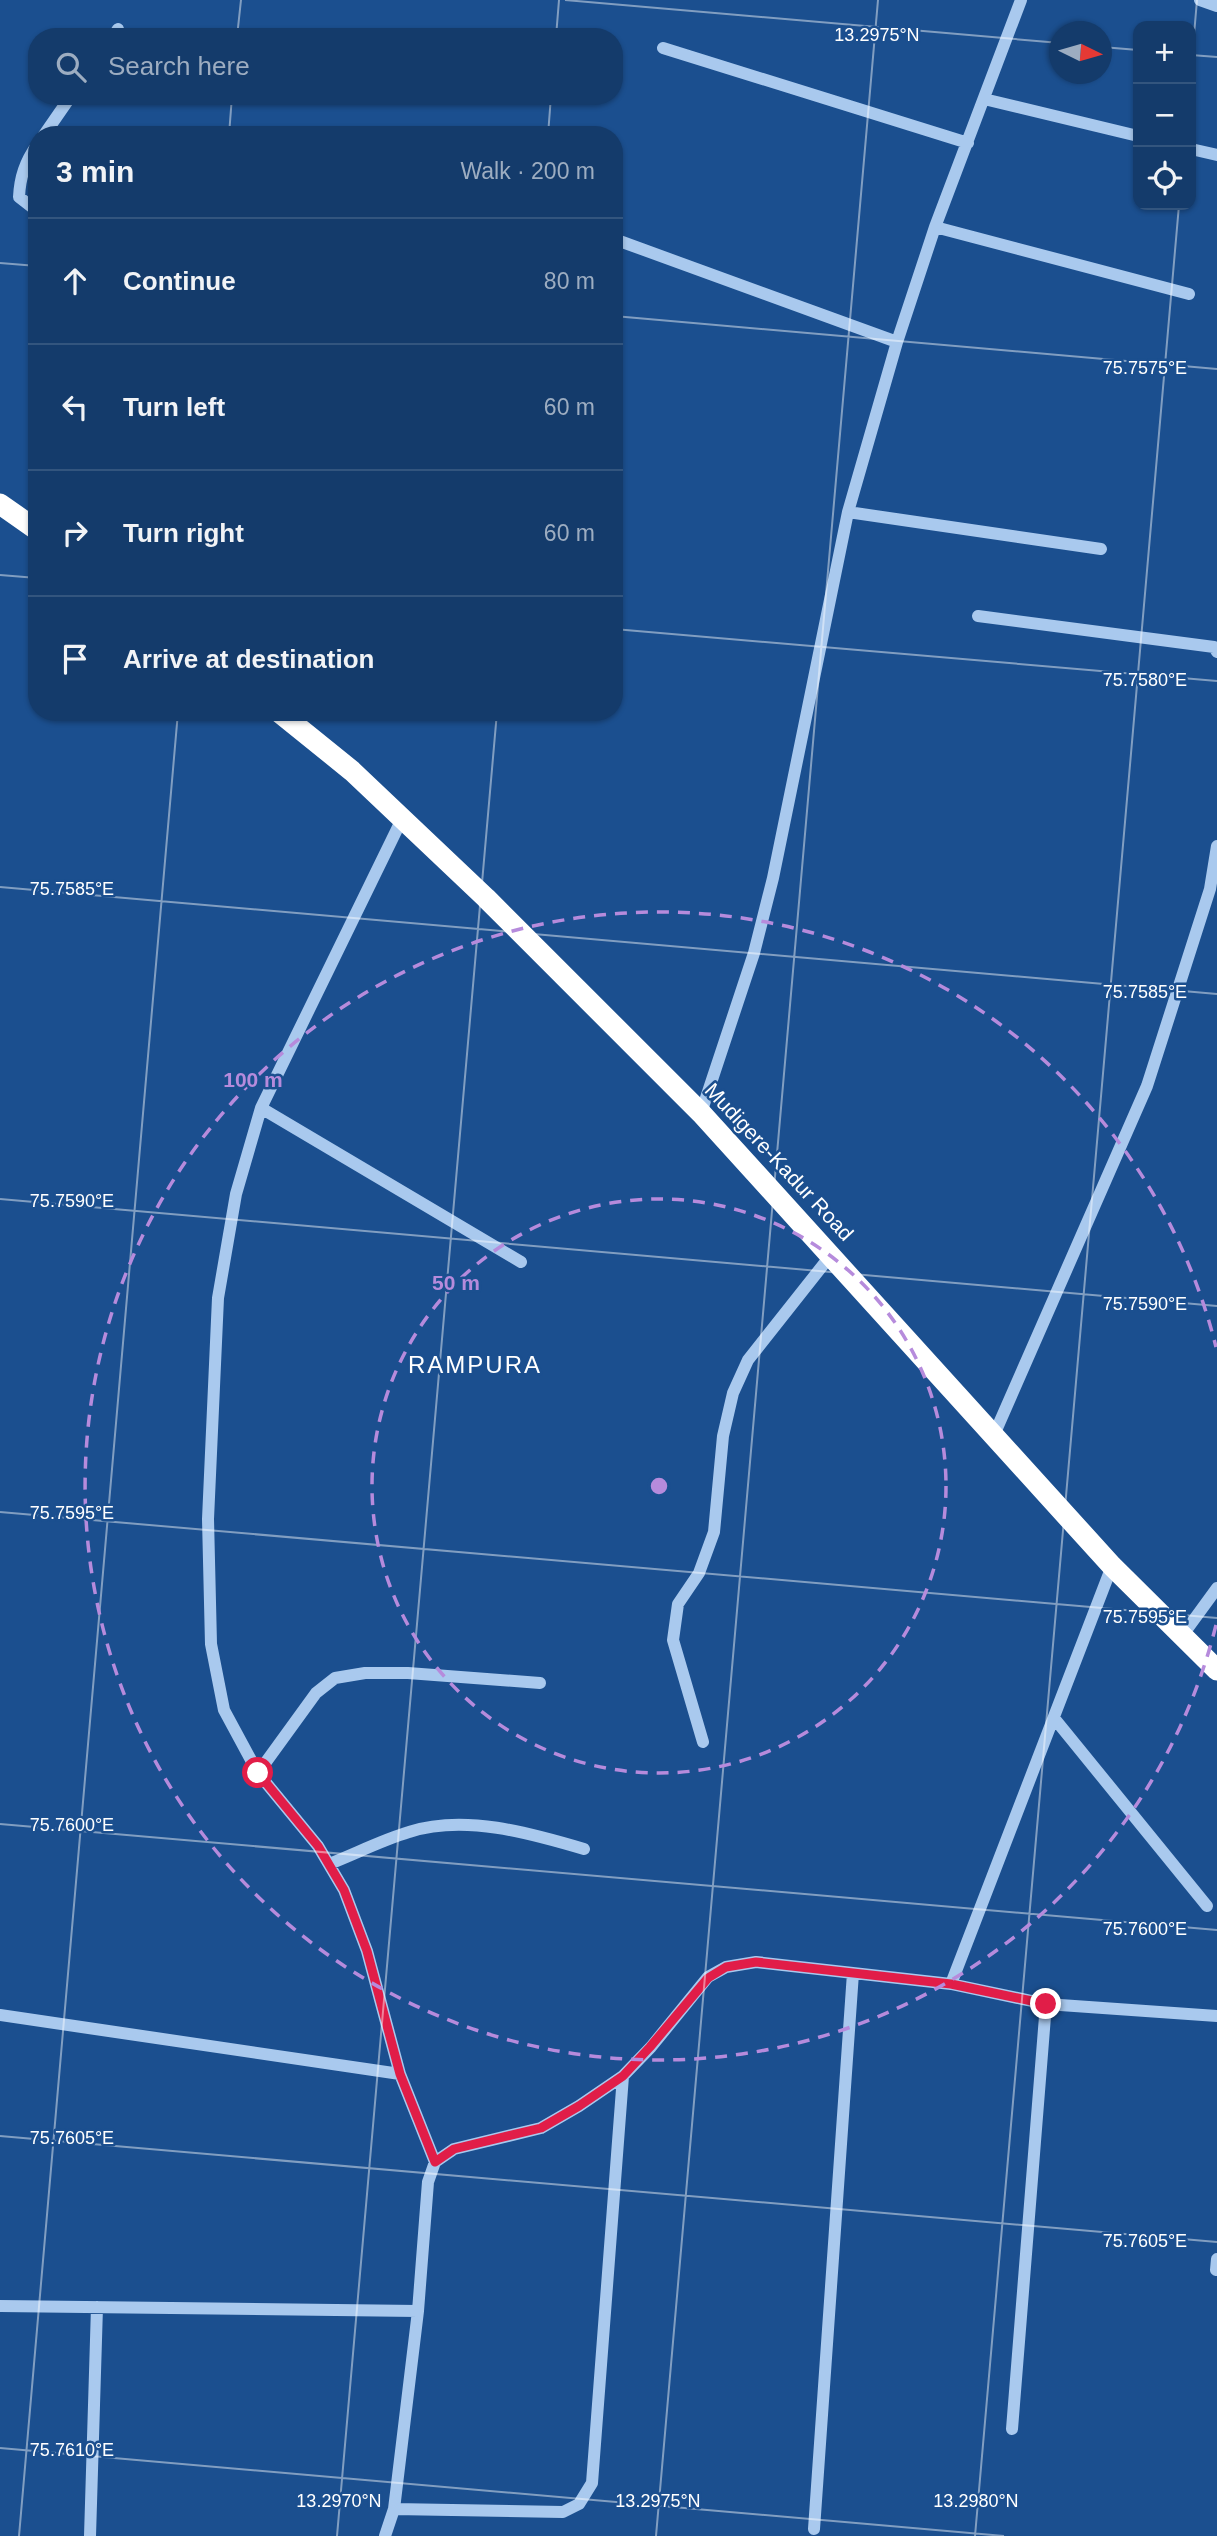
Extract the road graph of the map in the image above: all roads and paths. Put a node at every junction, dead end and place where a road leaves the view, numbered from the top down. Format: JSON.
{"nodes":[{"id":1,"x":1021,"y":0,"type":"edge"},
{"id":2,"x":1200,"y":0,"type":"edge"},
{"id":3,"x":1217,"y":6,"type":"edge"},
{"id":4,"x":663,"y":48,"type":"dead end"},
{"id":5,"x":984,"y":99,"type":"junction"},
{"id":6,"x":65,"y":105,"type":"edge"},
{"id":7,"x":50,"y":126,"type":"edge"},
{"id":8,"x":1133,"y":135,"type":"edge"},
{"id":9,"x":968,"y":143,"type":"junction"},
{"id":10,"x":1196,"y":150,"type":"edge"},
{"id":11,"x":1217,"y":155,"type":"edge"},
{"id":12,"x":28,"y":160,"type":"edge"},
{"id":13,"x":28,"y":204,"type":"edge"},
{"id":14,"x":935,"y":226,"type":"junction"},
{"id":15,"x":623,"y":242,"type":"edge"},
{"id":16,"x":1189,"y":294,"type":"dead end"},
{"id":17,"x":897,"y":342,"type":"junction"},
{"id":18,"x":0,"y":504,"type":"edge"},
{"id":19,"x":848,"y":512,"type":"junction"},
{"id":20,"x":28,"y":524,"type":"edge"},
{"id":21,"x":1101,"y":550,"type":"dead end"},
{"id":22,"x":978,"y":615,"type":"dead end"},
{"id":23,"x":1217,"y":652,"type":"edge"},
{"id":24,"x":290,"y":721,"type":"edge"},
{"id":25,"x":402,"y":819,"type":"junction"},
{"id":26,"x":1217,"y":846,"type":"edge"},
{"id":27,"x":261,"y":1108,"type":"junction"},
{"id":28,"x":701,"y":1113,"type":"junction"},
{"id":29,"x":831,"y":1255,"type":"junction"},
{"id":30,"x":521,"y":1262,"type":"dead end"},
{"id":31,"x":993,"y":1435,"type":"junction"},
{"id":32,"x":1112,"y":1566,"type":"junction"},
{"id":33,"x":1217,"y":1588,"type":"edge"},
{"id":34,"x":1182,"y":1636,"type":"junction"},
{"id":35,"x":1217,"y":1670,"type":"edge"},
{"id":36,"x":540,"y":1683,"type":"dead end"},
{"id":37,"x":1054,"y":1718,"type":"junction"},
{"id":38,"x":703,"y":1742,"type":"dead end"},
{"id":39,"x":258,"y":1773,"type":"junction"},
{"id":40,"x":584,"y":1849,"type":"dead end"},
{"id":41,"x":329,"y":1864,"type":"junction"},
{"id":42,"x":1207,"y":1906,"type":"dead end"},
{"id":43,"x":853,"y":1973,"type":"junction"},
{"id":44,"x":951,"y":1984,"type":"junction"},
{"id":45,"x":1046,"y":2004,"type":"junction"},
{"id":46,"x":0,"y":2015,"type":"edge"},
{"id":47,"x":1217,"y":2016,"type":"edge"},
{"id":48,"x":400,"y":2074,"type":"junction"},
{"id":49,"x":623,"y":2076,"type":"junction"},
{"id":50,"x":435,"y":2162,"type":"junction"},
{"id":51,"x":0,"y":2306,"type":"edge"},
{"id":52,"x":97,"y":2307,"type":"junction"},
{"id":53,"x":418,"y":2311,"type":"junction"},
{"id":54,"x":1012,"y":2429,"type":"dead end"},
{"id":55,"x":394,"y":2510,"type":"junction"},
{"id":56,"x":814,"y":2529,"type":"dead end"},
{"id":57,"x":90,"y":2536,"type":"edge"},
{"id":58,"x":385,"y":2536,"type":"edge"}],
"edges":[{"from":1,"to":5,"type":"street"},
{"from":2,"to":3,"type":"street"},
{"from":4,"to":9,"type":"street"},
{"from":5,"to":8,"type":"street"},
{"from":5,"to":9,"type":"street"},
{"from":6,"to":7,"type":"street"},
{"from":9,"to":14,"type":"street"},
{"from":10,"to":11,"type":"street"},
{"from":12,"to":13,"type":"street"},
{"from":14,"to":16,"type":"street"},
{"from":14,"to":17,"type":"street"},
{"from":15,"to":17,"type":"street"},
{"from":17,"to":19,"type":"street"},
{"from":18,"to":20,"type":"highway"},
{"from":19,"to":21,"type":"street"},
{"from":19,"to":28,"type":"street"},
{"from":22,"to":23,"type":"street"},
{"from":24,"to":25,"type":"highway","name":"Mudigere-Kadur Road"},
{"from":25,"to":27,"type":"street"},
{"from":25,"to":28,"type":"highway","name":"Mudigere-Kadur Road"},
{"from":26,"to":31,"type":"street"},
{"from":27,"to":30,"type":"street"},
{"from":27,"to":39,"type":"street"},
{"from":28,"to":29,"type":"highway","name":"Mudigere-Kadur Road"},
{"from":29,"to":31,"type":"highway","name":"Mudigere-Kadur Road"},
{"from":29,"to":38,"type":"street"},
{"from":31,"to":32,"type":"highway","name":"Mudigere-Kadur Road"},
{"from":32,"to":34,"type":"highway","name":"Mudigere-Kadur Road"},
{"from":32,"to":37,"type":"street"},
{"from":33,"to":34,"type":"street"},
{"from":34,"to":35,"type":"highway","name":"Mudigere-Kadur Road"},
{"from":36,"to":39,"type":"street"},
{"from":37,"to":42,"type":"street"},
{"from":37,"to":44,"type":"street"},
{"from":39,"to":41,"type":"street"},
{"from":40,"to":41,"type":"street"},
{"from":41,"to":48,"type":"street"},
{"from":43,"to":44,"type":"street"},
{"from":43,"to":49,"type":"street"},
{"from":43,"to":56,"type":"street"},
{"from":44,"to":45,"type":"street"},
{"from":45,"to":47,"type":"street"},
{"from":45,"to":54,"type":"street"},
{"from":46,"to":48,"type":"street"},
{"from":48,"to":50,"type":"street"},
{"from":49,"to":50,"type":"street"},
{"from":49,"to":55,"type":"street"},
{"from":50,"to":53,"type":"street"},
{"from":51,"to":52,"type":"street"},
{"from":52,"to":53,"type":"street"},
{"from":52,"to":57,"type":"street"},
{"from":53,"to":55,"type":"street"},
{"from":55,"to":58,"type":"street"}]}
